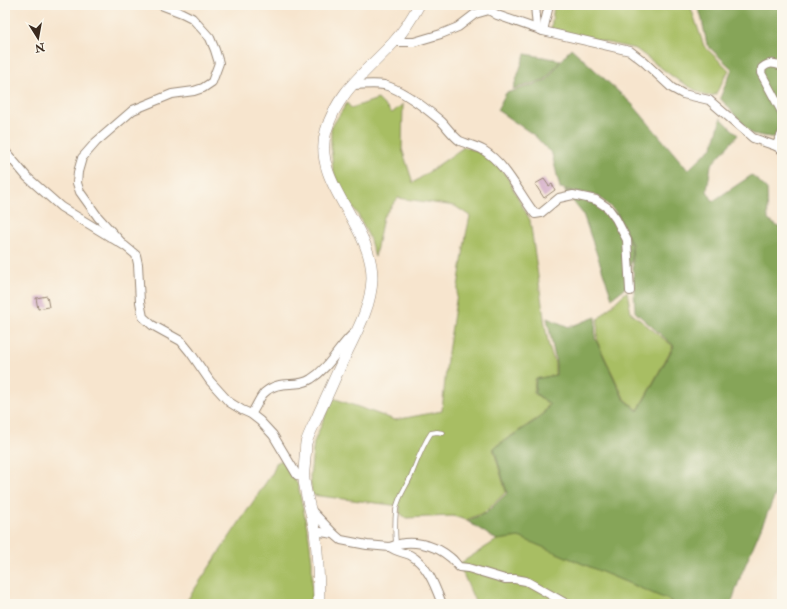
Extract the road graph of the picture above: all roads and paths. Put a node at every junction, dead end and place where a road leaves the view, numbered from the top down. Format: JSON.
{"nodes":[{"id":1,"x":162,"y":5,"type":"edge"},
{"id":2,"x":419,"y":5,"type":"edge"},
{"id":3,"x":535,"y":5,"type":"edge"},
{"id":4,"x":549,"y":5,"type":"edge"},
{"id":5,"x":488,"y":7,"type":"edge"},
{"id":6,"x":540,"y":30,"type":"junction"},
{"id":7,"x":394,"y":42,"type":"junction"},
{"id":8,"x":782,"y":66,"type":"edge"},
{"id":9,"x":351,"y":85,"type":"junction"},
{"id":10,"x":782,"y":112,"type":"edge"},
{"id":11,"x":782,"y":134,"type":"edge"},
{"id":12,"x":779,"y":148,"type":"edge"},
{"id":13,"x":5,"y":151,"type":"edge"},
{"id":14,"x":125,"y":246,"type":"junction"},
{"id":15,"x":630,"y":291,"type":"dead end"},
{"id":16,"x":359,"y":329,"type":"junction"},
{"id":17,"x":251,"y":414,"type":"junction"},
{"id":18,"x":443,"y":433,"type":"dead end"},
{"id":19,"x":304,"y":478,"type":"junction"},
{"id":20,"x":310,"y":508,"type":"junction"},
{"id":21,"x":314,"y":531,"type":"junction"},
{"id":22,"x":334,"y":534,"type":"junction"},
{"id":23,"x":393,"y":546,"type":"junction"},
{"id":24,"x":319,"y":604,"type":"edge"},
{"id":25,"x":442,"y":604,"type":"edge"},
{"id":26,"x":567,"y":604,"type":"edge"}],
"edges":[{"from":1,"to":14,"type":"street"},
{"from":2,"to":7,"type":"street"},
{"from":3,"to":6,"type":"street"},
{"from":4,"to":6,"type":"street"},
{"from":5,"to":6,"type":"street"},
{"from":5,"to":7,"type":"street"},
{"from":6,"to":12,"type":"street"},
{"from":7,"to":9,"type":"street"},
{"from":8,"to":10,"type":"street"},
{"from":9,"to":15,"type":"street"},
{"from":9,"to":16,"type":"street"},
{"from":11,"to":12,"type":"street"},
{"from":13,"to":14,"type":"street"},
{"from":14,"to":17,"type":"street"},
{"from":16,"to":17,"type":"street"},
{"from":16,"to":19,"type":"street"},
{"from":17,"to":19,"type":"street"},
{"from":18,"to":23,"type":"lane"},
{"from":19,"to":20,"type":"street"},
{"from":20,"to":21,"type":"street"},
{"from":20,"to":22,"type":"street"},
{"from":21,"to":22,"type":"street"},
{"from":21,"to":24,"type":"street"},
{"from":22,"to":23,"type":"street"},
{"from":23,"to":25,"type":"street"},
{"from":23,"to":26,"type":"street"}]}
